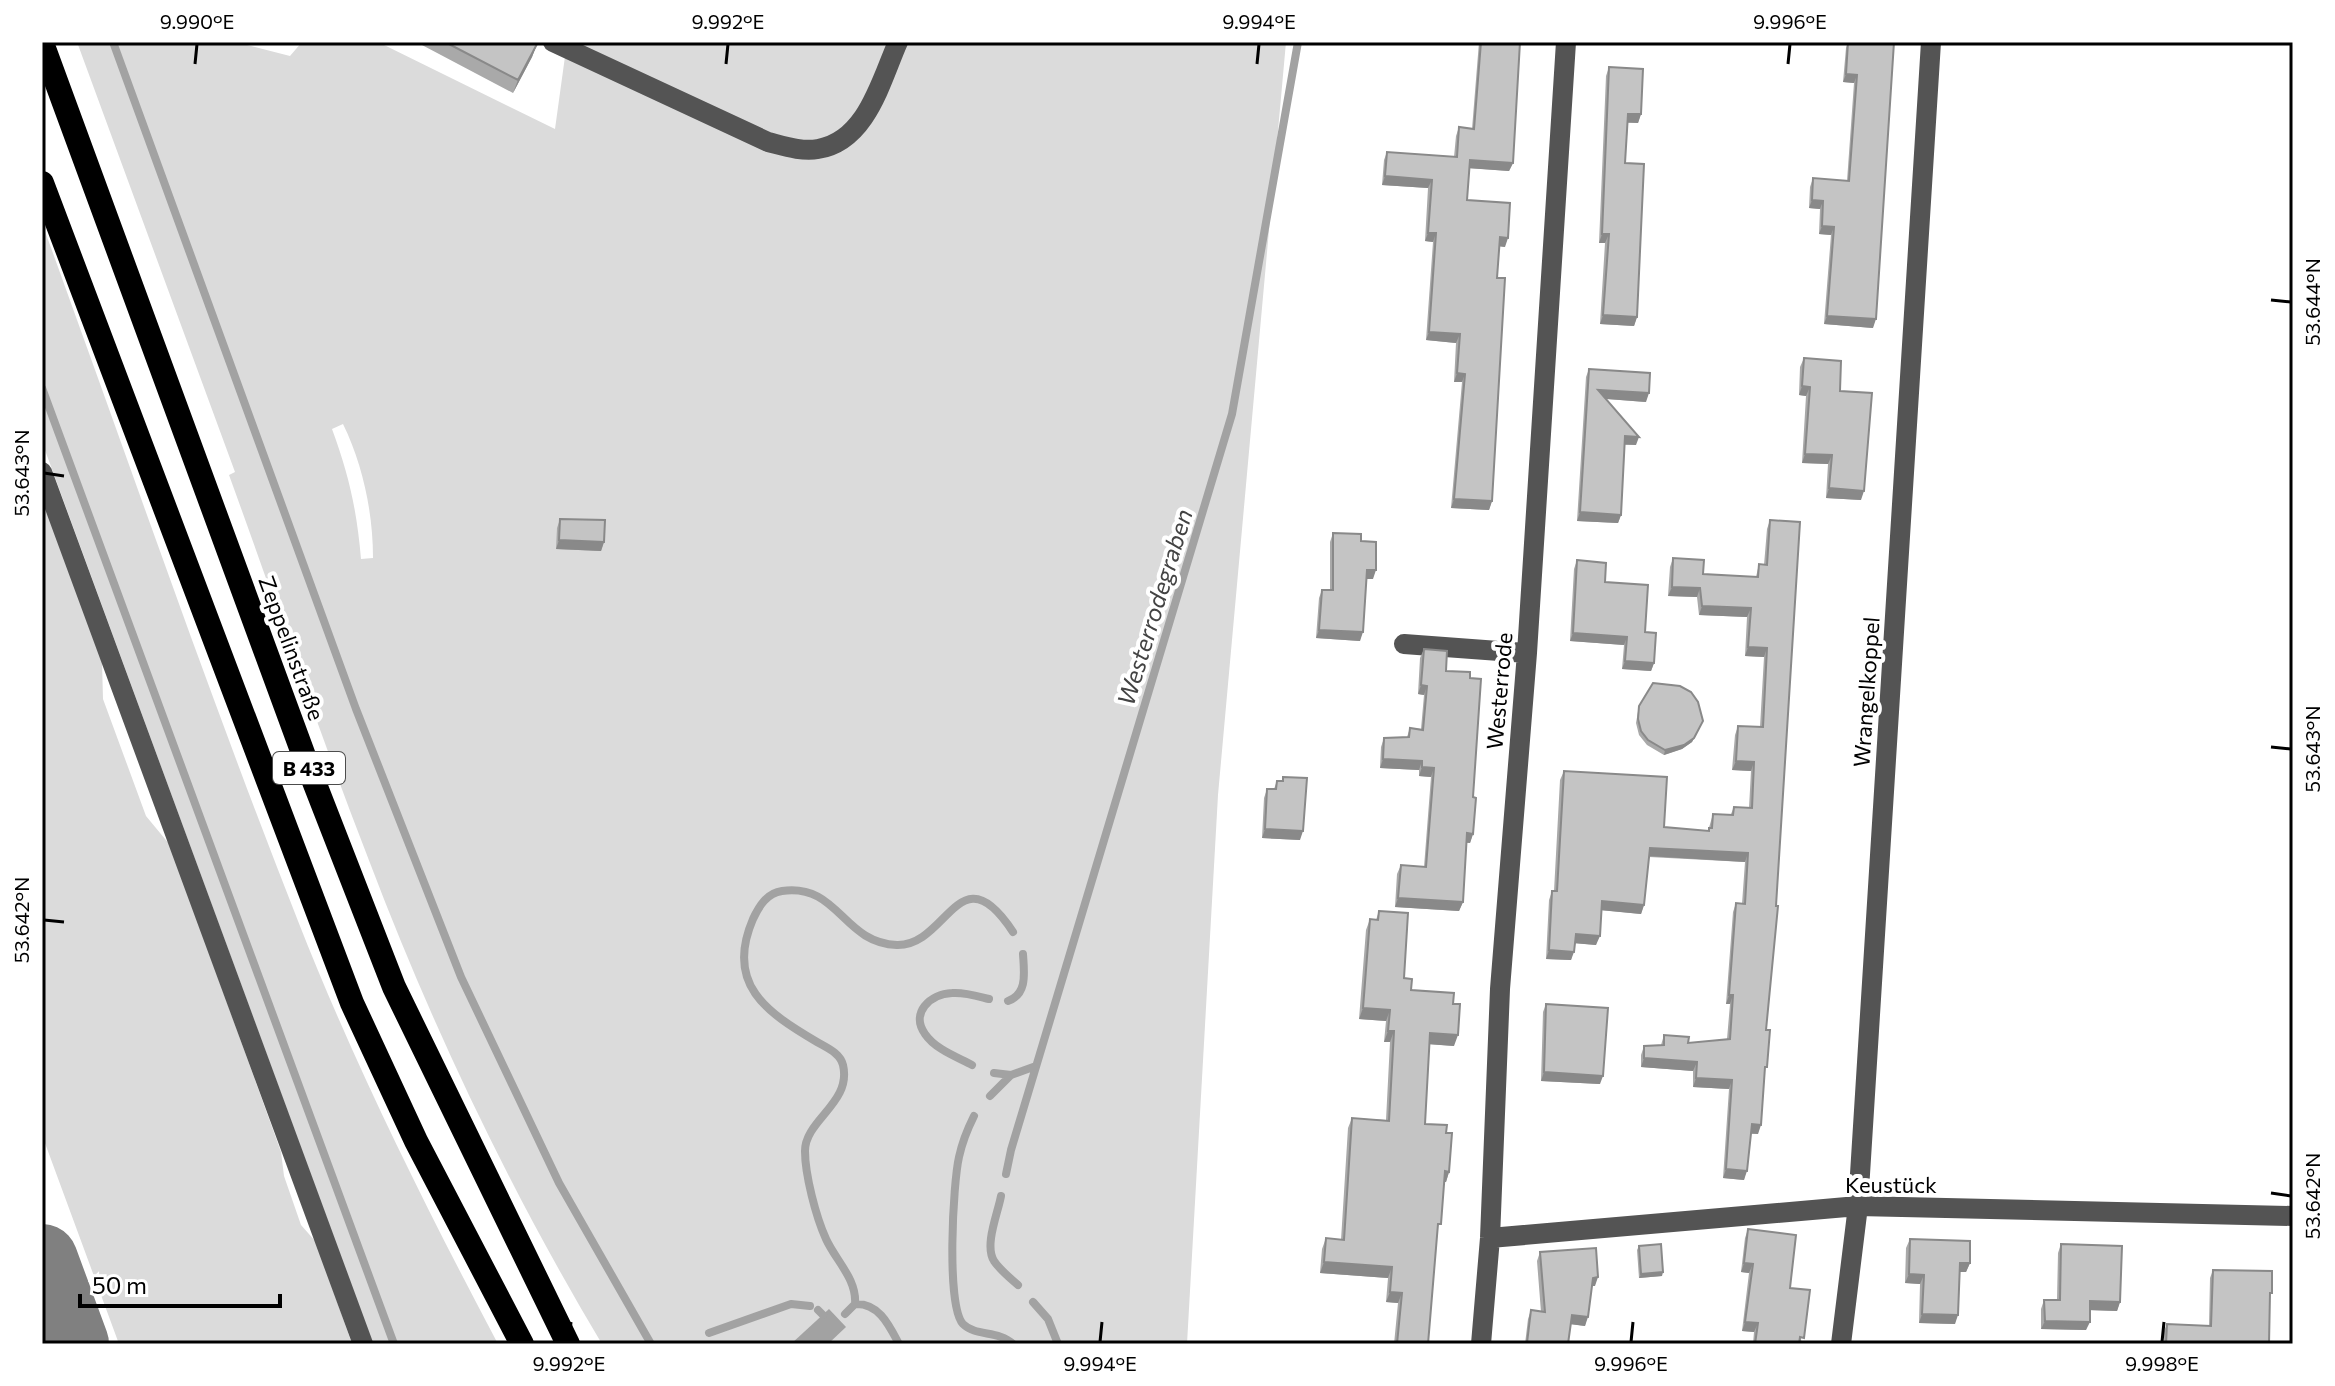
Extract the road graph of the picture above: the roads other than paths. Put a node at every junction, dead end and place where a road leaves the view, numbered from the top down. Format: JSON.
{"nodes":[{"id":1,"x":898,"y":42,"type":"edge"},
{"id":2,"x":1566,"y":42,"type":"edge"},
{"id":3,"x":1931,"y":42,"type":"edge"},
{"id":4,"x":42,"y":43,"type":"edge"},
{"id":5,"x":556,"y":44,"type":"edge"},
{"id":6,"x":42,"y":183,"type":"edge"},
{"id":7,"x":42,"y":472,"type":"edge"},
{"id":8,"x":1404,"y":644,"type":"dead end"},
{"id":9,"x":1527,"y":653,"type":"junction"},
{"id":10,"x":1858,"y":1206,"type":"junction"},
{"id":11,"x":2293,"y":1216,"type":"edge"},
{"id":12,"x":1490,"y":1238,"type":"junction"},
{"id":13,"x":363,"y":1344,"type":"edge"},
{"id":14,"x":522,"y":1344,"type":"edge"},
{"id":15,"x":568,"y":1344,"type":"edge"},
{"id":16,"x":1481,"y":1344,"type":"edge"},
{"id":17,"x":1841,"y":1344,"type":"edge"}],
"edges":[{"from":1,"to":5,"type":"street"},
{"from":2,"to":9,"type":"street","name":"Westerrode"},
{"from":3,"to":10,"type":"street","name":"Wrangelkoppel"},
{"from":4,"to":15,"type":"highway","name":"Zeppelinstraße","number":"B 433"},
{"from":6,"to":14,"type":"highway","number":"B 433"},
{"from":7,"to":13,"type":"street"},
{"from":8,"to":9,"type":"street"},
{"from":9,"to":12,"type":"street","name":"Westerrode"},
{"from":10,"to":11,"type":"street","name":"Keustück"},
{"from":10,"to":12,"type":"street","name":"Keustück"},
{"from":10,"to":17,"type":"street","name":"Wrangelkoppel"},
{"from":12,"to":16,"type":"street","name":"Westerrode"}]}
